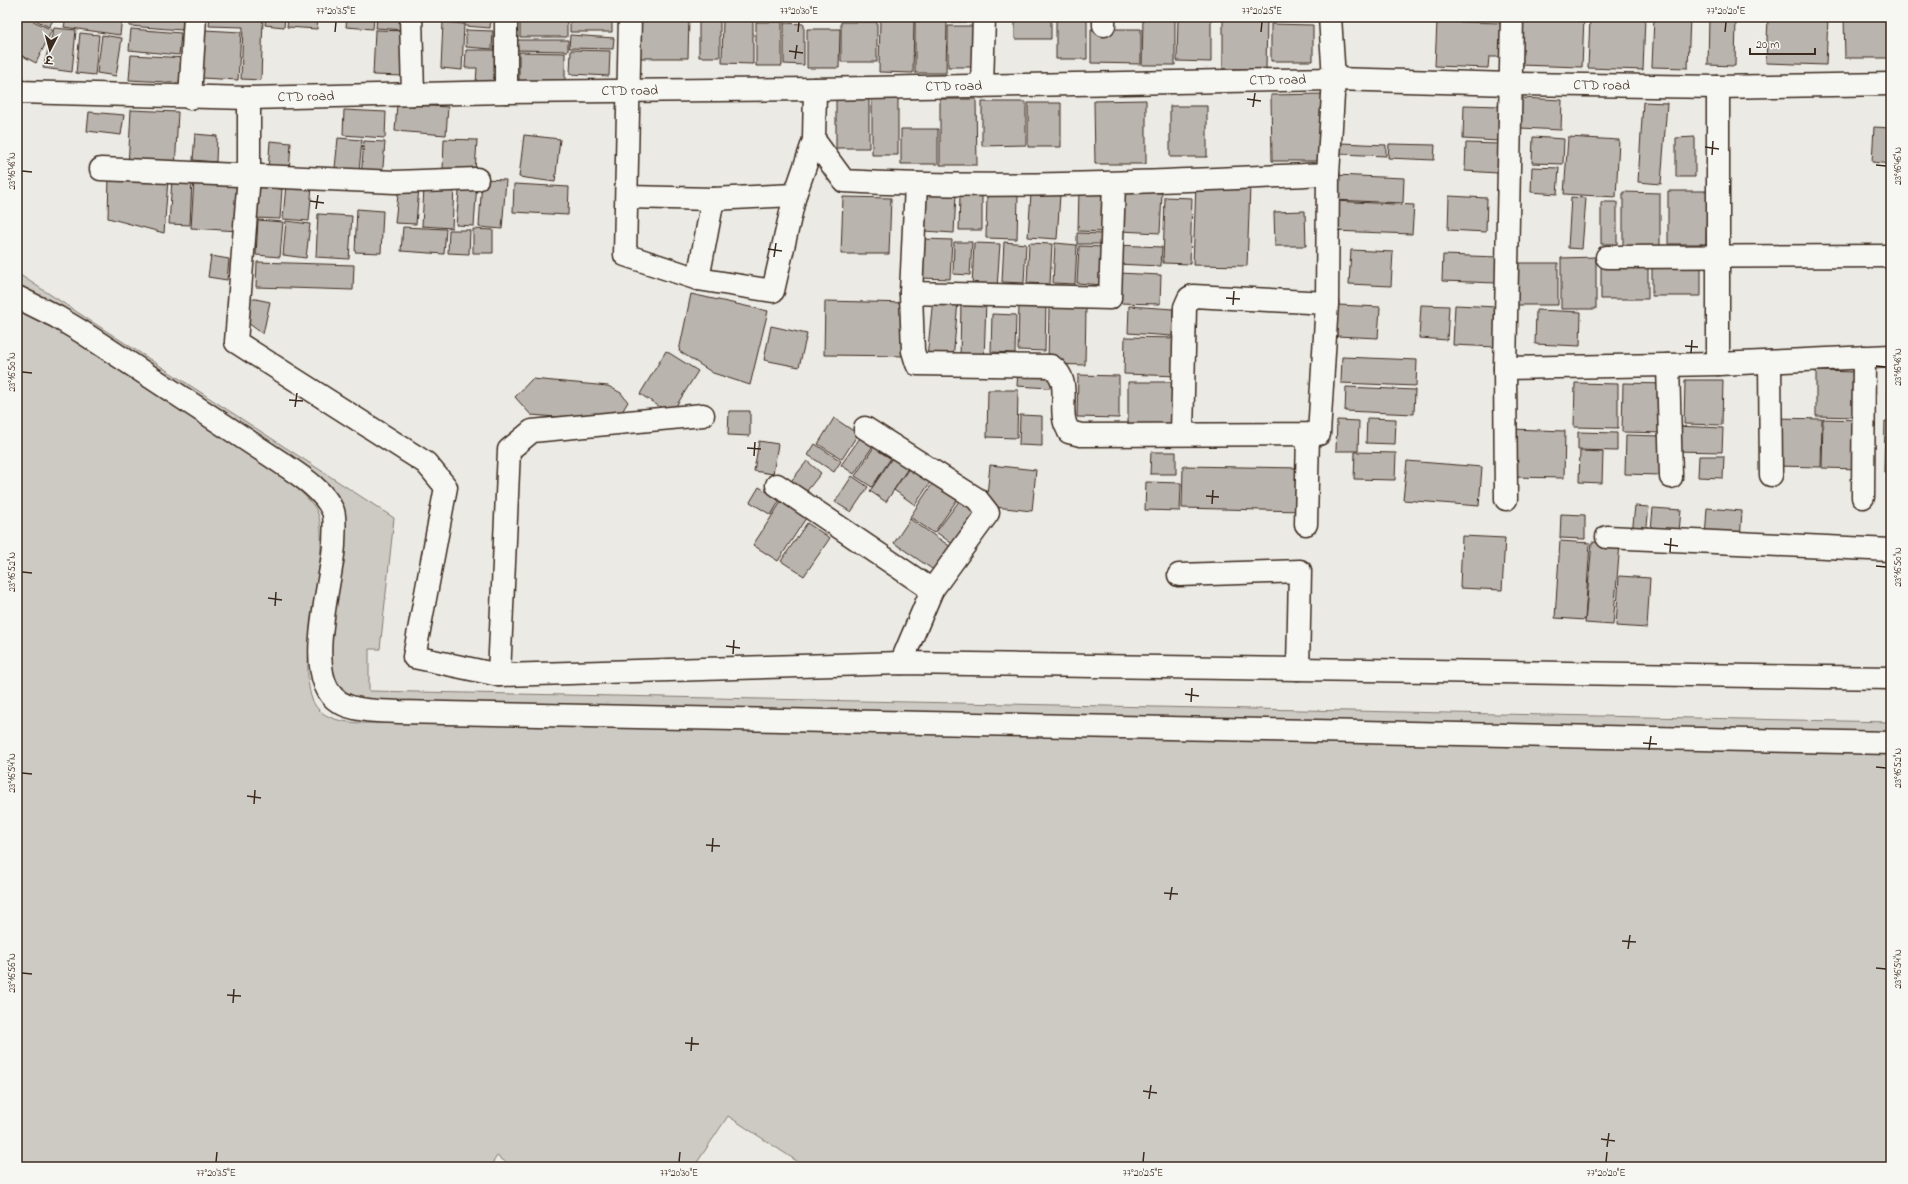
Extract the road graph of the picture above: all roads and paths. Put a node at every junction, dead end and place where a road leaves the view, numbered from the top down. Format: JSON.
{"nodes":[{"id":1,"x":194,"y":17,"type":"edge"},
{"id":2,"x":411,"y":17,"type":"edge"},
{"id":3,"x":506,"y":17,"type":"edge"},
{"id":4,"x":630,"y":17,"type":"edge"},
{"id":5,"x":984,"y":17,"type":"edge"},
{"id":6,"x":1330,"y":17,"type":"edge"},
{"id":7,"x":1512,"y":17,"type":"edge"},
{"id":8,"x":1334,"y":79,"type":"junction"},
{"id":9,"x":1511,"y":84,"type":"junction"},
{"id":10,"x":1891,"y":84,"type":"edge"},
{"id":11,"x":982,"y":86,"type":"junction"},
{"id":12,"x":1718,"y":87,"type":"junction"},
{"id":13,"x":815,"y":89,"type":"junction"},
{"id":14,"x":629,"y":91,"type":"junction"},
{"id":15,"x":17,"y":92,"type":"edge"},
{"id":16,"x":506,"y":92,"type":"junction"},
{"id":17,"x":413,"y":94,"type":"junction"},
{"id":18,"x":190,"y":98,"type":"junction"},
{"id":19,"x":249,"y":98,"type":"junction"},
{"id":20,"x":814,"y":140,"type":"junction"},
{"id":21,"x":101,"y":169,"type":"dead end"},
{"id":22,"x":1328,"y":174,"type":"junction"},
{"id":23,"x":249,"y":175,"type":"junction"},
{"id":24,"x":477,"y":179,"type":"dead end"},
{"id":25,"x":916,"y":184,"type":"junction"},
{"id":26,"x":1114,"y":184,"type":"junction"},
{"id":27,"x":795,"y":195,"type":"junction"},
{"id":28,"x":626,"y":197,"type":"junction"},
{"id":29,"x":713,"y":199,"type":"junction"},
{"id":30,"x":1891,"y":256,"type":"edge"},
{"id":31,"x":1719,"y":257,"type":"junction"},
{"id":32,"x":1607,"y":258,"type":"dead end"},
{"id":33,"x":698,"y":279,"type":"junction"},
{"id":34,"x":911,"y":293,"type":"junction"},
{"id":35,"x":17,"y":296,"type":"edge"},
{"id":36,"x":1327,"y":303,"type":"junction"},
{"id":37,"x":1891,"y":356,"type":"edge"},
{"id":38,"x":1864,"y":357,"type":"junction"},
{"id":39,"x":1770,"y":362,"type":"junction"},
{"id":40,"x":1668,"y":364,"type":"junction"},
{"id":41,"x":1718,"y":364,"type":"junction"},
{"id":42,"x":1505,"y":368,"type":"junction"},
{"id":43,"x":703,"y":415,"type":"dead end"},
{"id":44,"x":865,"y":428,"type":"dead end"},
{"id":45,"x":1182,"y":434,"type":"junction"},
{"id":46,"x":1308,"y":435,"type":"junction"},
{"id":47,"x":1771,"y":475,"type":"dead end"},
{"id":48,"x":1671,"y":477,"type":"dead end"},
{"id":49,"x":777,"y":485,"type":"dead end"},
{"id":50,"x":1863,"y":497,"type":"dead end"},
{"id":51,"x":1506,"y":499,"type":"dead end"},
{"id":52,"x":1306,"y":524,"type":"dead end"},
{"id":53,"x":1607,"y":537,"type":"dead end"},
{"id":54,"x":1891,"y":550,"type":"edge"},
{"id":55,"x":1179,"y":575,"type":"dead end"},
{"id":56,"x":932,"y":590,"type":"junction"},
{"id":57,"x":901,"y":663,"type":"junction"},
{"id":58,"x":1298,"y":669,"type":"junction"},
{"id":59,"x":499,"y":675,"type":"junction"},
{"id":60,"x":1891,"y":678,"type":"edge"},
{"id":61,"x":1891,"y":744,"type":"edge"}],
"edges":[{"from":1,"to":18,"type":"street"},
{"from":2,"to":17,"type":"street"},
{"from":3,"to":16,"type":"street"},
{"from":4,"to":14,"type":"street"},
{"from":5,"to":11,"type":"street"},
{"from":6,"to":8,"type":"street"},
{"from":7,"to":9,"type":"street"},
{"from":8,"to":9,"type":"street","name":"CTD road"},
{"from":8,"to":11,"type":"street","name":"CTD road"},
{"from":8,"to":22,"type":"street"},
{"from":9,"to":12,"type":"street","name":"CTD road"},
{"from":9,"to":42,"type":"street"},
{"from":10,"to":12,"type":"street","name":"CTD road"},
{"from":11,"to":13,"type":"street","name":"CTD road"},
{"from":12,"to":31,"type":"street"},
{"from":13,"to":14,"type":"street","name":"CTD road"},
{"from":13,"to":20,"type":"street"},
{"from":14,"to":16,"type":"street","name":"CTD road"},
{"from":14,"to":28,"type":"street"},
{"from":15,"to":18,"type":"street","name":"CTD road"},
{"from":16,"to":17,"type":"street","name":"CTD road"},
{"from":17,"to":19,"type":"street","name":"CTD road"},
{"from":18,"to":19,"type":"street","name":"CTD road"},
{"from":19,"to":23,"type":"street"},
{"from":20,"to":25,"type":"street"},
{"from":20,"to":27,"type":"street"},
{"from":21,"to":23,"type":"street"},
{"from":22,"to":26,"type":"street"},
{"from":22,"to":36,"type":"street"},
{"from":23,"to":24,"type":"street"},
{"from":23,"to":59,"type":"street"},
{"from":25,"to":26,"type":"street"},
{"from":25,"to":34,"type":"street"},
{"from":26,"to":34,"type":"street"},
{"from":27,"to":29,"type":"street"},
{"from":27,"to":33,"type":"street"},
{"from":28,"to":29,"type":"street"},
{"from":28,"to":33,"type":"street"},
{"from":29,"to":33,"type":"street"},
{"from":30,"to":31,"type":"street"},
{"from":31,"to":32,"type":"street"},
{"from":31,"to":41,"type":"street"},
{"from":34,"to":45,"type":"street"},
{"from":35,"to":61,"type":"street"},
{"from":36,"to":45,"type":"street"},
{"from":36,"to":46,"type":"street"},
{"from":37,"to":38,"type":"street"},
{"from":38,"to":39,"type":"street"},
{"from":38,"to":50,"type":"street"},
{"from":39,"to":41,"type":"street"},
{"from":39,"to":47,"type":"street"},
{"from":40,"to":41,"type":"street"},
{"from":40,"to":42,"type":"street"},
{"from":40,"to":48,"type":"street"},
{"from":42,"to":51,"type":"street"},
{"from":43,"to":59,"type":"street"},
{"from":44,"to":56,"type":"street"},
{"from":45,"to":46,"type":"street"},
{"from":46,"to":52,"type":"street"},
{"from":49,"to":56,"type":"street"},
{"from":53,"to":54,"type":"street"},
{"from":55,"to":58,"type":"street"},
{"from":56,"to":57,"type":"street"},
{"from":57,"to":58,"type":"street"},
{"from":57,"to":59,"type":"street"},
{"from":58,"to":60,"type":"street"}]}
